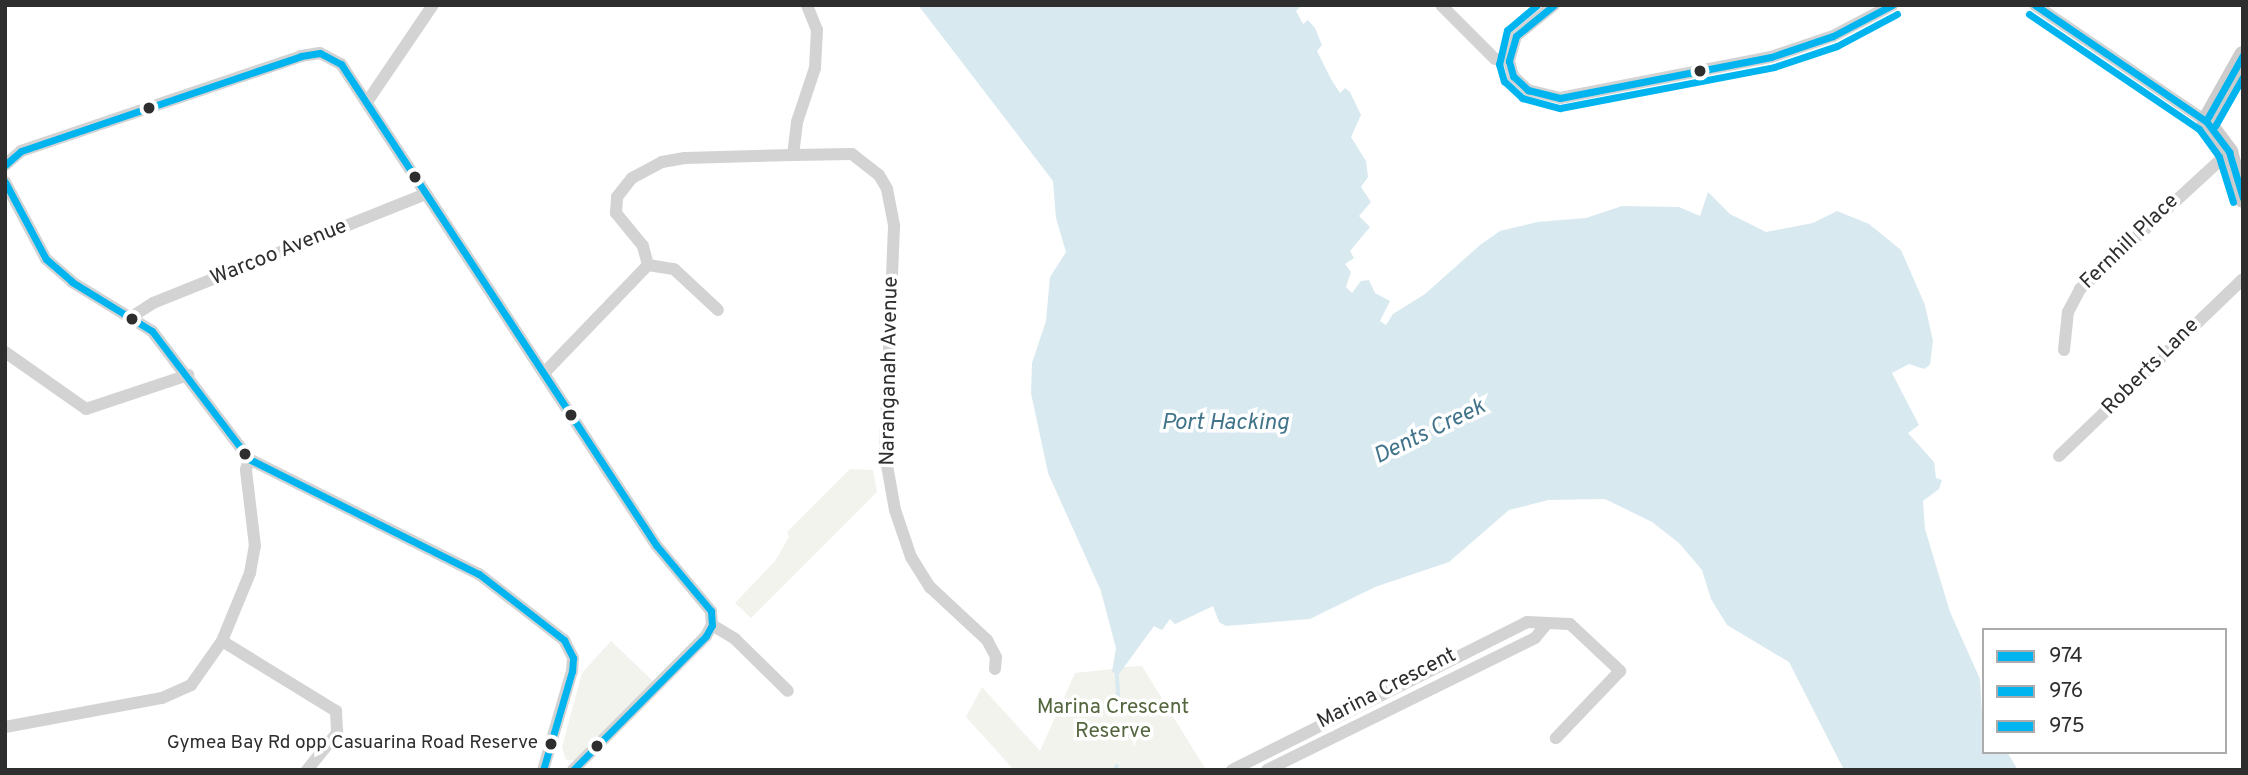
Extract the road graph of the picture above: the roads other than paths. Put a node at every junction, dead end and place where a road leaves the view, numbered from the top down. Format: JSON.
{"nodes":[{"id":1,"x":433,"y":5,"type":"edge"},
{"id":2,"x":807,"y":5,"type":"edge"},
{"id":3,"x":1441,"y":5,"type":"edge"},
{"id":4,"x":1554,"y":5,"type":"edge"},
{"id":5,"x":1892,"y":5,"type":"edge"},
{"id":6,"x":2035,"y":5,"type":"edge"},
{"id":7,"x":2243,"y":55,"type":"edge"},
{"id":8,"x":1508,"y":61,"type":"junction"},
{"id":9,"x":367,"y":102,"type":"junction"},
{"id":10,"x":2206,"y":121,"type":"junction"},
{"id":11,"x":2229,"y":152,"type":"junction"},
{"id":12,"x":793,"y":155,"type":"junction"},
{"id":13,"x":5,"y":165,"type":"edge"},
{"id":14,"x":5,"y":183,"type":"edge"},
{"id":15,"x":426,"y":194,"type":"junction"},
{"id":16,"x":2243,"y":199,"type":"edge"},
{"id":17,"x":648,"y":265,"type":"junction"},
{"id":18,"x":2243,"y":279,"type":"edge"},
{"id":19,"x":718,"y":310,"type":"dead end"},
{"id":20,"x":133,"y":316,"type":"junction"},
{"id":21,"x":2064,"y":350,"type":"dead end"},
{"id":22,"x":5,"y":352,"type":"edge"},
{"id":23,"x":545,"y":372,"type":"junction"},
{"id":24,"x":188,"y":375,"type":"junction"},
{"id":25,"x":2059,"y":456,"type":"dead end"},
{"id":26,"x":249,"y":459,"type":"junction"},
{"id":27,"x":712,"y":625,"type":"junction"},
{"id":28,"x":1546,"y":625,"type":"junction"},
{"id":29,"x":222,"y":641,"type":"junction"},
{"id":30,"x":995,"y":669,"type":"dead end"},
{"id":31,"x":788,"y":691,"type":"dead end"},
{"id":32,"x":5,"y":727,"type":"edge"},
{"id":33,"x":1556,"y":738,"type":"dead end"},
{"id":34,"x":307,"y":770,"type":"edge"},
{"id":35,"x":543,"y":770,"type":"edge"},
{"id":36,"x":573,"y":770,"type":"edge"},
{"id":37,"x":1232,"y":770,"type":"edge"},
{"id":38,"x":1267,"y":770,"type":"edge"}],
"edges":[{"from":1,"to":9,"type":"street"},
{"from":2,"to":12,"type":"street"},
{"from":3,"to":8,"type":"street"},
{"from":4,"to":8,"type":"street"},
{"from":5,"to":8,"type":"street"},
{"from":6,"to":10,"type":"street"},
{"from":7,"to":10,"type":"street"},
{"from":9,"to":13,"type":"street"},
{"from":9,"to":15,"type":"street"},
{"from":10,"to":11,"type":"street"},
{"from":11,"to":16,"type":"street"},
{"from":11,"to":21,"type":"street","name":"Fernhill Place"},
{"from":12,"to":17,"type":"street","name":"Naranganah Avenue"},
{"from":12,"to":30,"type":"street","name":"Naranganah Avenue"},
{"from":14,"to":20,"type":"street"},
{"from":15,"to":20,"type":"street","name":"Warcoo Avenue"},
{"from":15,"to":23,"type":"street"},
{"from":17,"to":19,"type":"street"},
{"from":17,"to":23,"type":"street"},
{"from":18,"to":25,"type":"street","name":"Roberts Lane"},
{"from":20,"to":24,"type":"street"},
{"from":22,"to":24,"type":"street"},
{"from":23,"to":27,"type":"street"},
{"from":24,"to":26,"type":"street"},
{"from":26,"to":29,"type":"street"},
{"from":26,"to":35,"type":"street"},
{"from":27,"to":31,"type":"street"},
{"from":27,"to":36,"type":"street"},
{"from":28,"to":33,"type":"street","name":"Marina Crescent"},
{"from":28,"to":37,"type":"street","name":"Marina Crescent"},
{"from":28,"to":38,"type":"street","name":"Marina Crescent"},
{"from":29,"to":32,"type":"street"},
{"from":29,"to":34,"type":"street"}]}
